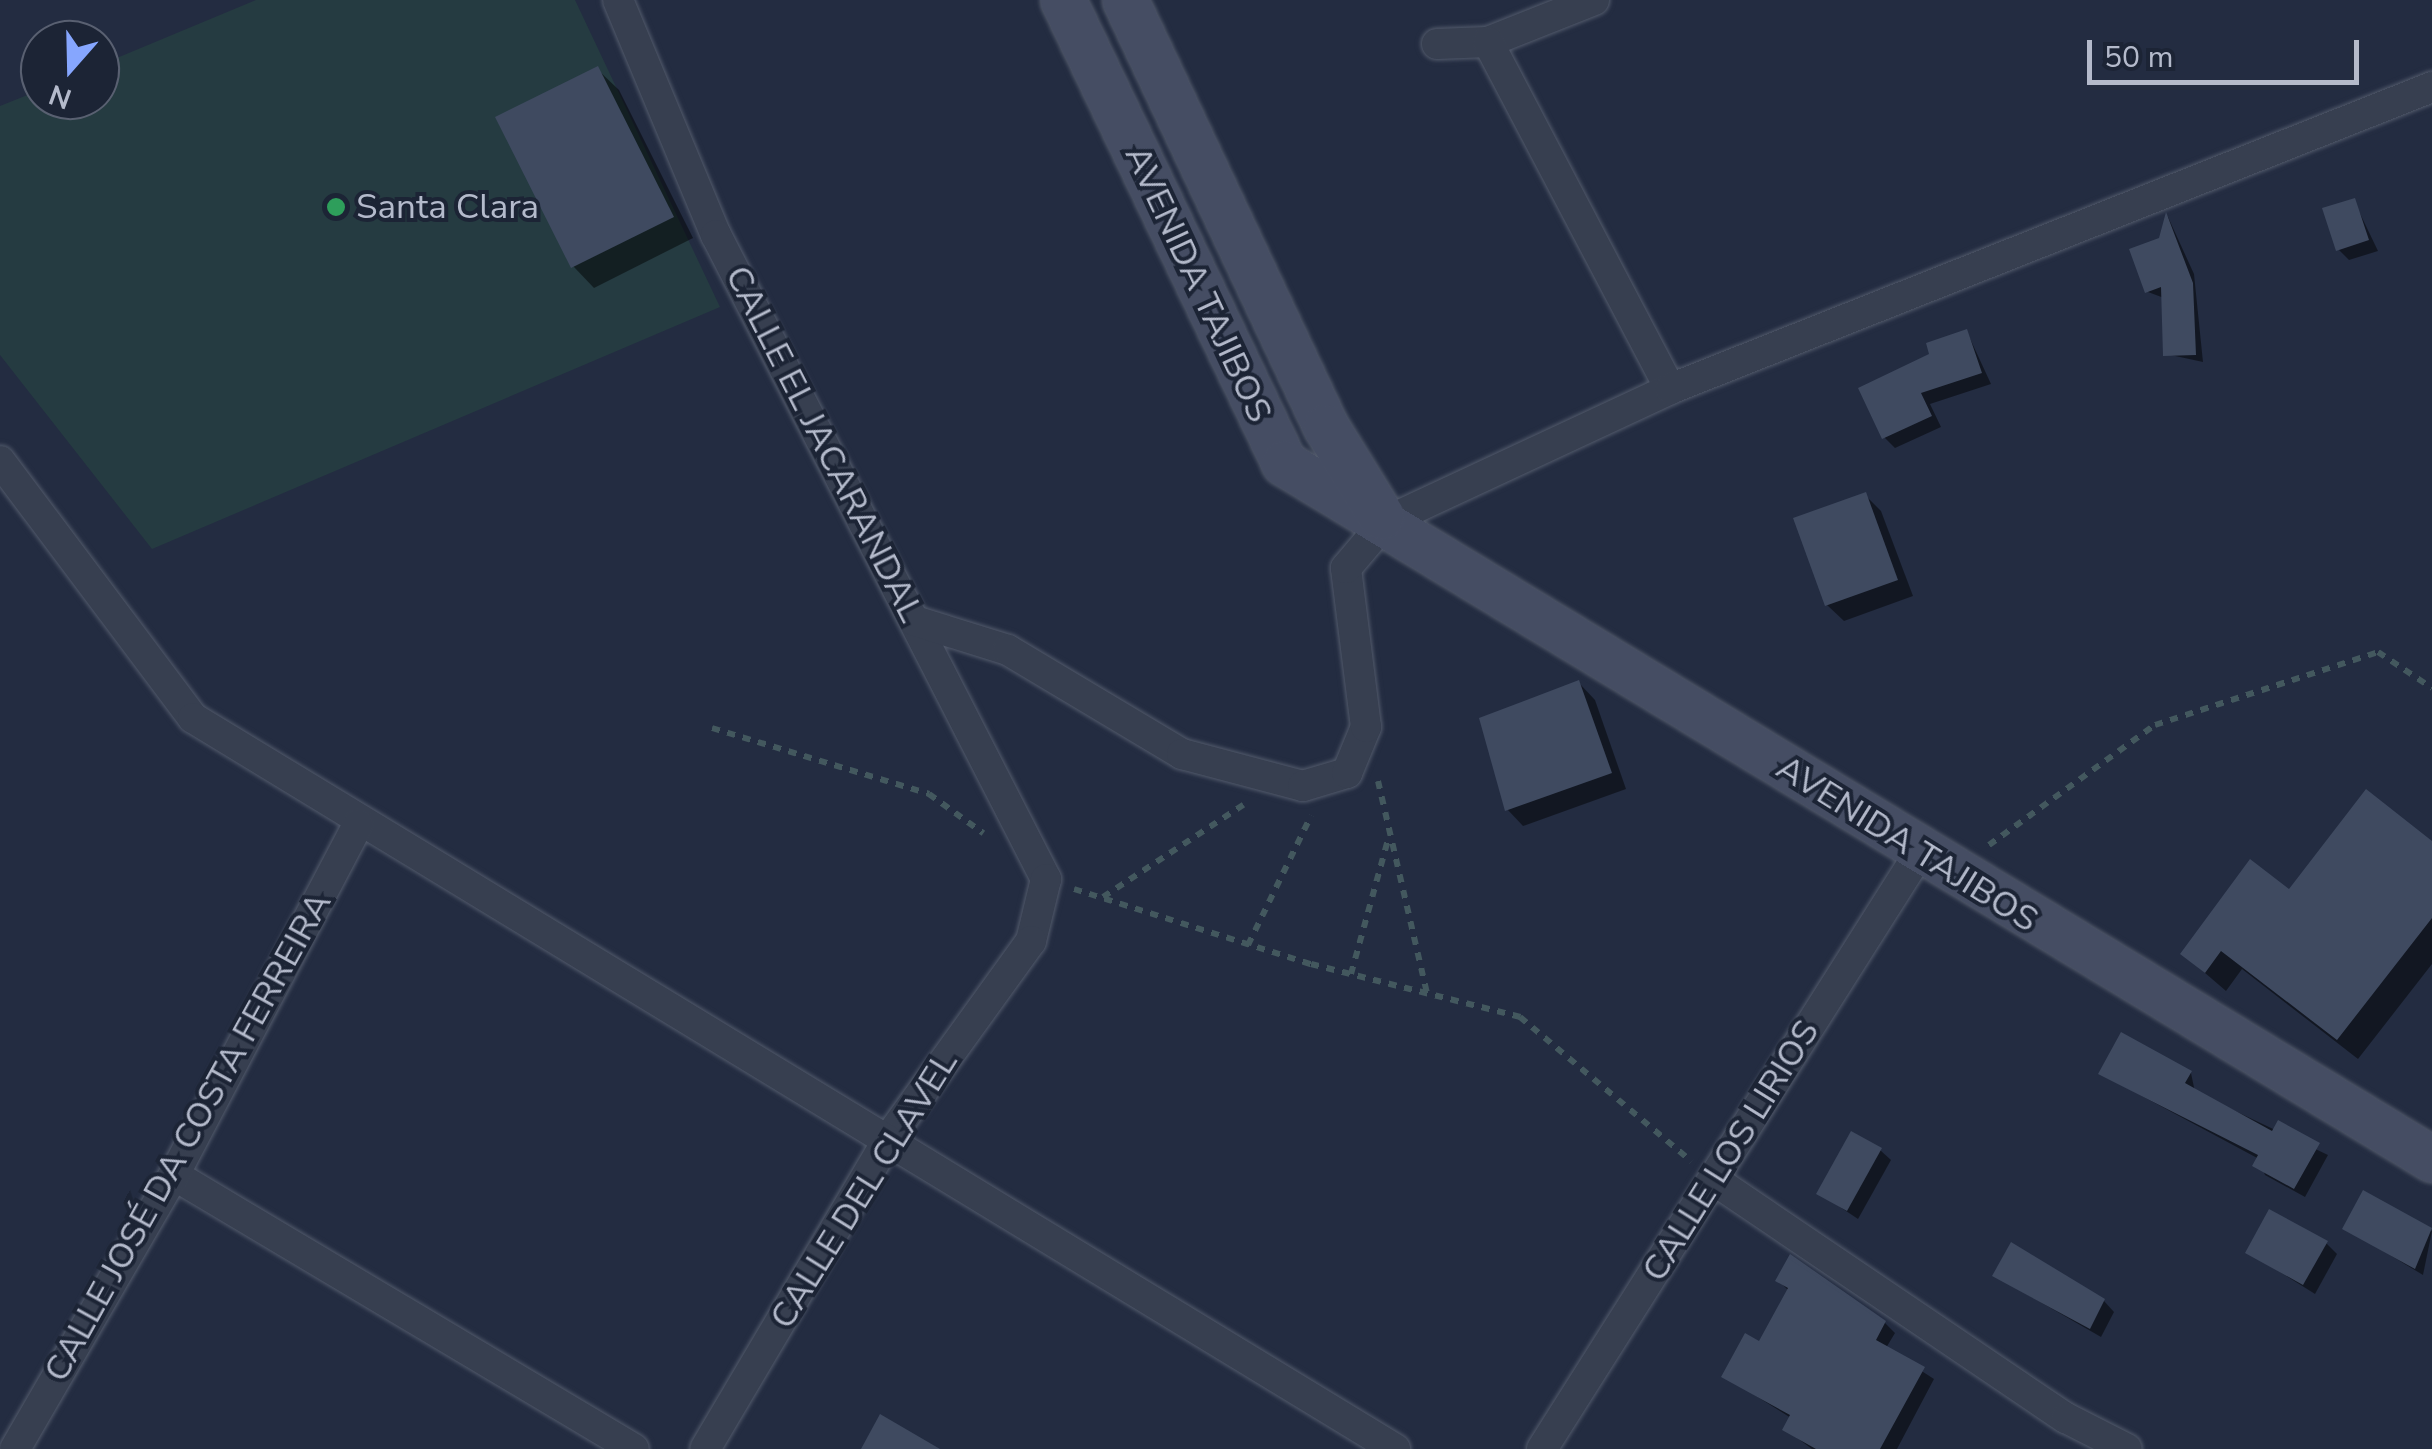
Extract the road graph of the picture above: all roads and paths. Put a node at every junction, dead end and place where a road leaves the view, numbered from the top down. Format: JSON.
{"nodes":[{"id":1,"x":618,"y":0,"type":"edge"},
{"id":2,"x":1063,"y":0,"type":"edge"},
{"id":3,"x":1126,"y":0,"type":"edge"},
{"id":4,"x":1594,"y":0,"type":"edge"},
{"id":5,"x":1488,"y":42,"type":"junction"},
{"id":6,"x":1437,"y":44,"type":"dead end"},
{"id":7,"x":2432,"y":87,"type":"edge"},
{"id":8,"x":1670,"y":389,"type":"junction"},
{"id":9,"x":0,"y":461,"type":"edge"},
{"id":10,"x":1385,"y":522,"type":"junction"},
{"id":11,"x":915,"y":621,"type":"junction"},
{"id":12,"x":2432,"y":688,"type":"edge"},
{"id":13,"x":1366,"y":727,"type":"junction"},
{"id":14,"x":712,"y":728,"type":"dead end"},
{"id":15,"x":1329,"y":778,"type":"junction"},
{"id":16,"x":1281,"y":780,"type":"junction"},
{"id":17,"x":358,"y":824,"type":"junction"},
{"id":18,"x":1390,"y":831,"type":"junction"},
{"id":19,"x":988,"y":837,"type":"dead end"},
{"id":20,"x":1920,"y":852,"type":"junction"},
{"id":21,"x":1046,"y":880,"type":"junction"},
{"id":22,"x":1971,"y":884,"type":"junction"},
{"id":23,"x":1102,"y":898,"type":"junction"},
{"id":24,"x":1248,"y":945,"type":"junction"},
{"id":25,"x":1351,"y":974,"type":"junction"},
{"id":26,"x":1427,"y":994,"type":"junction"},
{"id":27,"x":889,"y":1138,"type":"junction"},
{"id":28,"x":2432,"y":1160,"type":"edge"},
{"id":29,"x":174,"y":1175,"type":"junction"},
{"id":30,"x":1714,"y":1180,"type":"junction"},
{"id":31,"x":15,"y":1449,"type":"edge"},
{"id":32,"x":634,"y":1449,"type":"edge"},
{"id":33,"x":705,"y":1449,"type":"edge"},
{"id":34,"x":1395,"y":1449,"type":"edge"},
{"id":35,"x":1542,"y":1449,"type":"edge"},
{"id":36,"x":2127,"y":1449,"type":"edge"}],
"edges":[{"from":1,"to":11,"type":"street","name":"CALLE EL JACARANDAL"},
{"from":2,"to":10,"type":"street","name":"AVENIDA TAJIBOS"},
{"from":3,"to":10,"type":"street","name":"AVENIDA TAJIBOS"},
{"from":4,"to":5,"type":"street"},
{"from":5,"to":6,"type":"street"},
{"from":5,"to":8,"type":"street"},
{"from":7,"to":8,"type":"street"},
{"from":8,"to":10,"type":"street"},
{"from":9,"to":17,"type":"street"},
{"from":10,"to":13,"type":"street"},
{"from":10,"to":20,"type":"street","name":"AVENIDA TAJIBOS"},
{"from":11,"to":16,"type":"street"},
{"from":11,"to":21,"type":"street","name":"CALLE EL JACARANDAL"},
{"from":12,"to":22,"type":"path"},
{"from":13,"to":15,"type":"street"},
{"from":13,"to":18,"type":"path"},
{"from":14,"to":19,"type":"path"},
{"from":15,"to":16,"type":"street"},
{"from":15,"to":24,"type":"path"},
{"from":16,"to":23,"type":"path"},
{"from":17,"to":27,"type":"street"},
{"from":17,"to":29,"type":"street","name":"CALLE JOSÉ DA COSTA FERREIRA"},
{"from":18,"to":25,"type":"path"},
{"from":18,"to":26,"type":"path"},
{"from":20,"to":22,"type":"street","name":"AVENIDA TAJIBOS"},
{"from":20,"to":30,"type":"street","name":"CALLE LOS LIRIOS"},
{"from":21,"to":23,"type":"path"},
{"from":21,"to":27,"type":"street","name":"CALLE DEL CLAVEL"},
{"from":22,"to":28,"type":"street","name":"AVENIDA TAJIBOS"},
{"from":23,"to":24,"type":"path"},
{"from":24,"to":25,"type":"path"},
{"from":25,"to":26,"type":"path"},
{"from":26,"to":30,"type":"path"},
{"from":27,"to":33,"type":"street","name":"CALLE DEL CLAVEL"},
{"from":27,"to":34,"type":"street"},
{"from":29,"to":31,"type":"street","name":"CALLE JOSÉ DA COSTA FERREIRA"},
{"from":29,"to":32,"type":"street"},
{"from":30,"to":35,"type":"street","name":"CALLE LOS LIRIOS"},
{"from":30,"to":36,"type":"street"}]}
